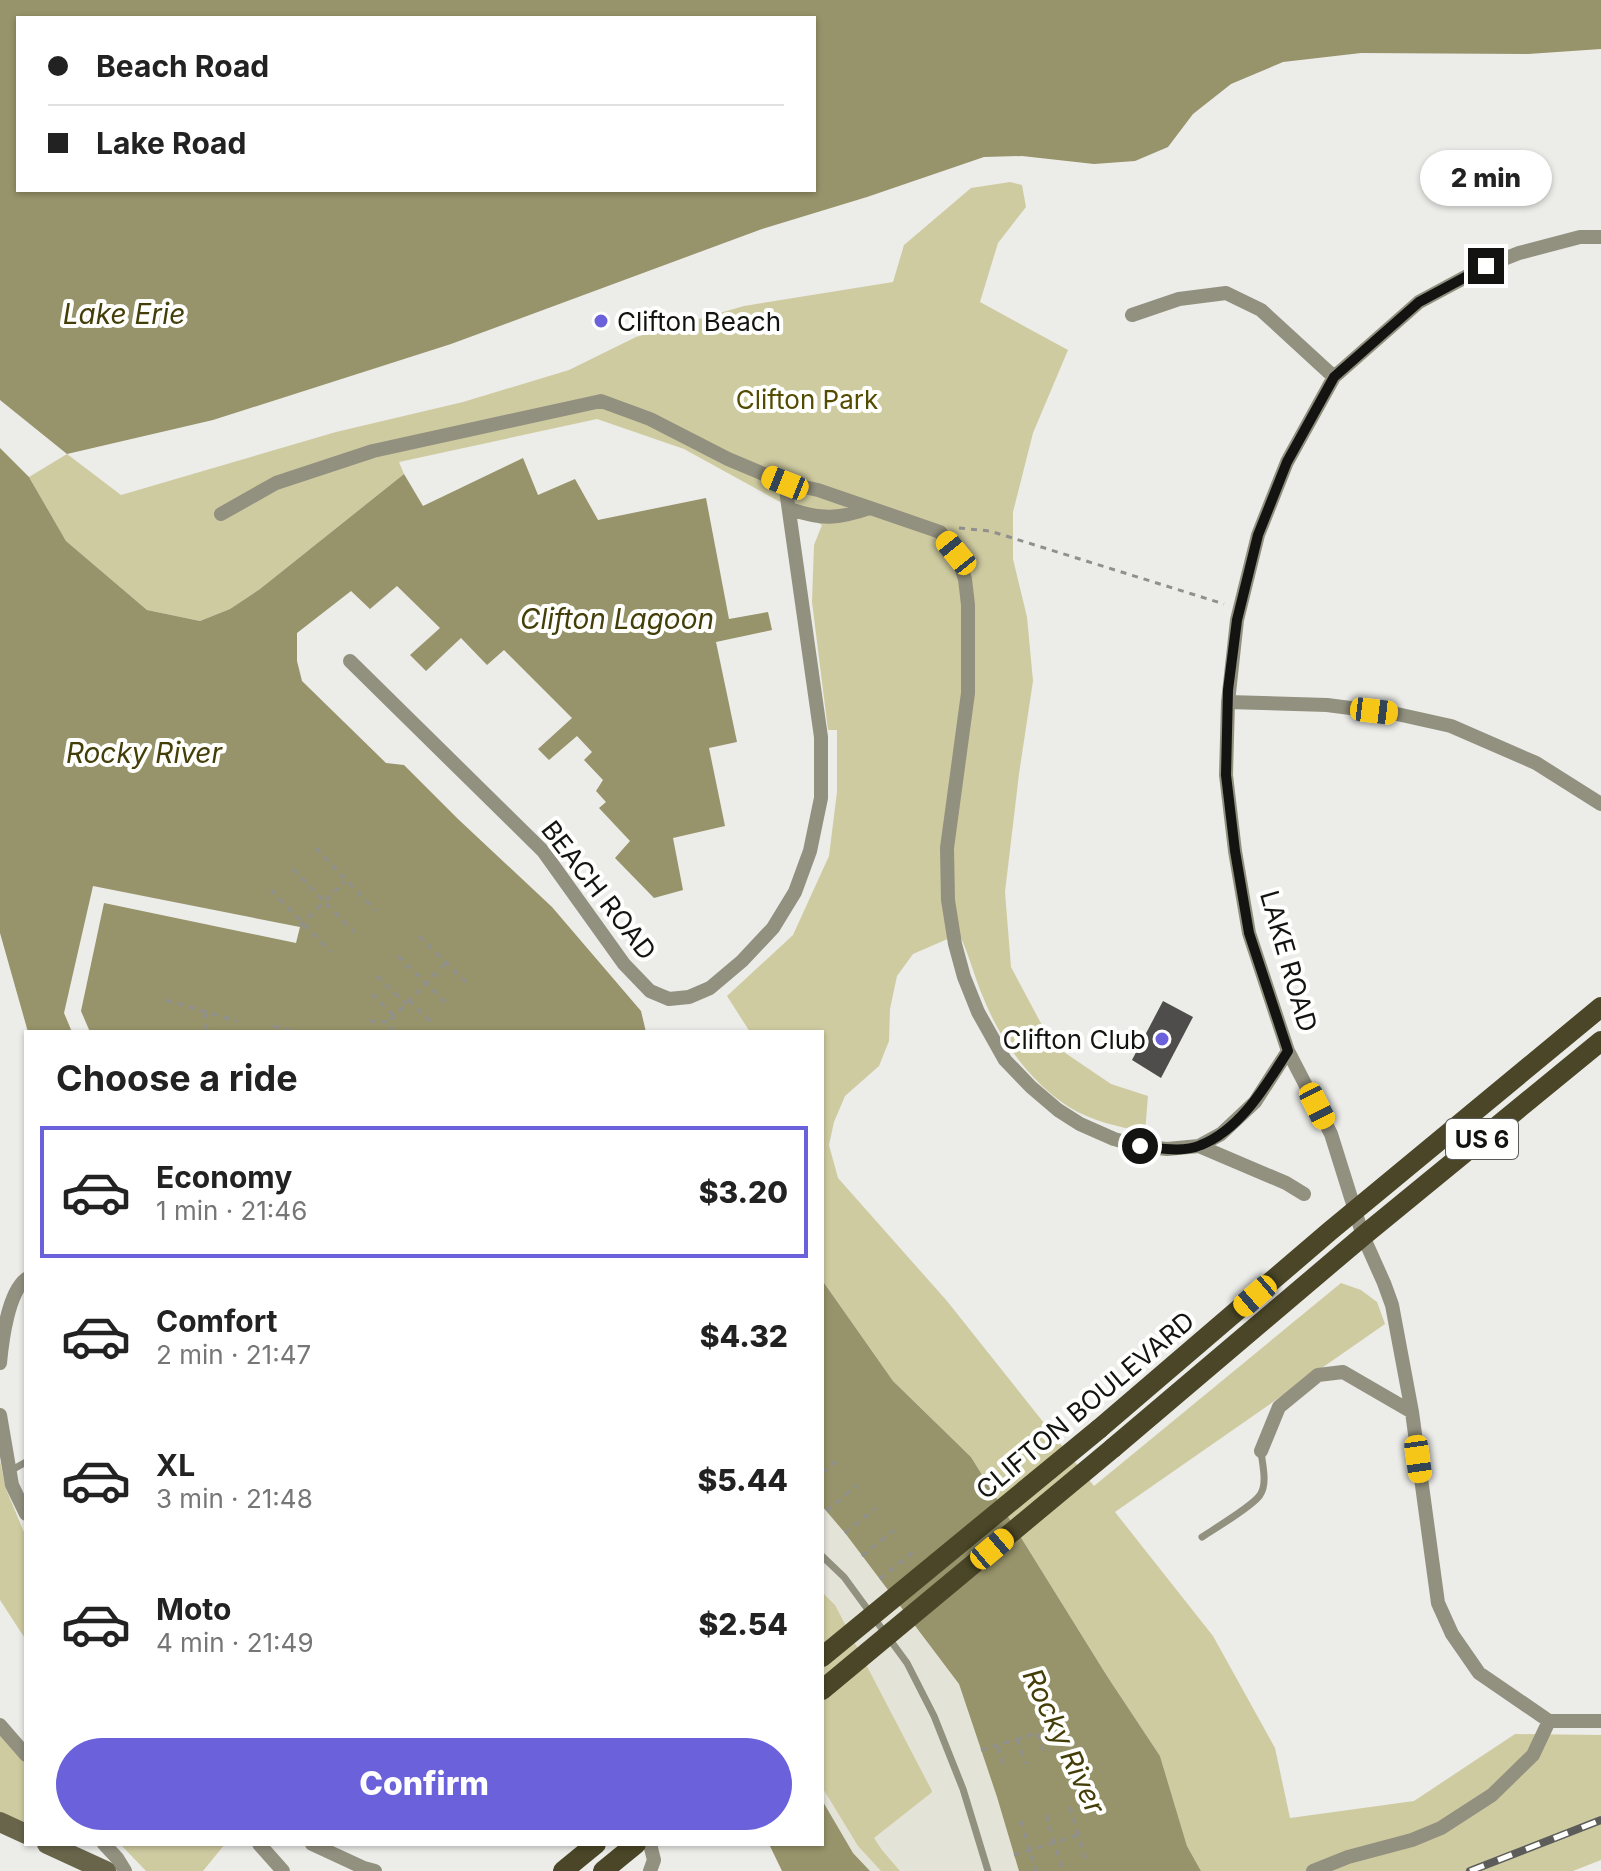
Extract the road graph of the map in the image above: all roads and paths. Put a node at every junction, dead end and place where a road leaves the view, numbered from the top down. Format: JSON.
{"nodes":[{"id":1,"x":1601,"y":237,"type":"edge"},
{"id":2,"x":1132,"y":315,"type":"dead end"},
{"id":3,"x":1334,"y":377,"type":"junction"},
{"id":4,"x":785,"y":483,"type":"junction"},
{"id":5,"x":870,"y":508,"type":"junction"},
{"id":6,"x":790,"y":509,"type":"junction"},
{"id":7,"x":221,"y":514,"type":"dead end"},
{"id":8,"x":940,"y":532,"type":"junction"},
{"id":9,"x":1240,"y":609,"type":"junction"},
{"id":10,"x":350,"y":661,"type":"dead end"},
{"id":11,"x":1228,"y":702,"type":"junction"},
{"id":12,"x":1601,"y":804,"type":"edge"},
{"id":13,"x":316,"y":848,"type":"dead end"},
{"id":14,"x":293,"y":869,"type":"dead end"},
{"id":15,"x":347,"y":880,"type":"junction"},
{"id":16,"x":271,"y":890,"type":"dead end"},
{"id":17,"x":325,"y":901,"type":"junction"},
{"id":18,"x":376,"y":911,"type":"dead end"},
{"id":19,"x":302,"y":925,"type":"junction"},
{"id":20,"x":354,"y":932,"type":"dead end"},
{"id":21,"x":419,"y":936,"type":"dead end"},
{"id":22,"x":331,"y":952,"type":"dead end"},
{"id":23,"x":398,"y":956,"type":"dead end"},
{"id":24,"x":446,"y":963,"type":"junction"},
{"id":25,"x":377,"y":976,"type":"dead end"},
{"id":26,"x":426,"y":983,"type":"junction"},
{"id":27,"x":471,"y":987,"type":"dead end"},
{"id":28,"x":372,"y":994,"type":"dead end"},
{"id":29,"x":166,"y":1000,"type":"dead end"},
{"id":30,"x":407,"y":1002,"type":"junction"},
{"id":31,"x":448,"y":1005,"type":"dead end"},
{"id":32,"x":1601,"y":1007,"type":"edge"},
{"id":33,"x":205,"y":1012,"type":"junction"},
{"id":34,"x":394,"y":1016,"type":"junction"},
{"id":35,"x":237,"y":1021,"type":"dead end"},
{"id":36,"x":369,"y":1021,"type":"dead end"},
{"id":37,"x":392,"y":1022,"type":"junction"},
{"id":38,"x":431,"y":1022,"type":"dead end"},
{"id":39,"x":273,"y":1026,"type":"dead end"},
{"id":40,"x":207,"y":1030,"type":"edge"},
{"id":41,"x":289,"y":1030,"type":"edge"},
{"id":42,"x":392,"y":1030,"type":"edge"},
{"id":43,"x":1601,"y":1041,"type":"edge"},
{"id":44,"x":1288,"y":1051,"type":"junction"},
{"id":45,"x":1199,"y":1146,"type":"junction"},
{"id":46,"x":1304,"y":1194,"type":"dead end"},
{"id":47,"x":1355,"y":1210,"type":"junction"},
{"id":48,"x":1363,"y":1236,"type":"junction"},
{"id":49,"x":24,"y":1281,"type":"edge"},
{"id":50,"x":0,"y":1363,"type":"edge"},
{"id":51,"x":1412,"y":1412,"type":"junction"},
{"id":52,"x":0,"y":1415,"type":"edge"},
{"id":53,"x":1261,"y":1451,"type":"joint"},
{"id":54,"x":837,"y":1461,"type":"dead end"},
{"id":55,"x":24,"y":1463,"type":"edge"},
{"id":56,"x":10,"y":1471,"type":"junction"},
{"id":57,"x":824,"y":1471,"type":"edge"},
{"id":58,"x":857,"y":1485,"type":"dead end"},
{"id":59,"x":876,"y":1508,"type":"dead end"},
{"id":60,"x":24,"y":1510,"type":"edge"},
{"id":61,"x":827,"y":1511,"type":"dead end"},
{"id":62,"x":894,"y":1530,"type":"dead end"},
{"id":63,"x":845,"y":1533,"type":"dead end"},
{"id":64,"x":1202,"y":1537,"type":"dead end"},
{"id":65,"x":913,"y":1552,"type":"dead end"},
{"id":66,"x":862,"y":1556,"type":"dead end"},
{"id":67,"x":824,"y":1558,"type":"edge"},
{"id":68,"x":880,"y":1579,"type":"dead end"},
{"id":69,"x":824,"y":1655,"type":"edge"},
{"id":70,"x":824,"y":1688,"type":"edge"},
{"id":71,"x":1549,"y":1721,"type":"junction"},
{"id":72,"x":1601,"y":1721,"type":"edge"},
{"id":73,"x":0,"y":1727,"type":"edge"},
{"id":74,"x":1017,"y":1739,"type":"junction"},
{"id":75,"x":997,"y":1745,"type":"junction"},
{"id":76,"x":981,"y":1750,"type":"dead end"},
{"id":77,"x":24,"y":1753,"type":"edge"},
{"id":78,"x":1045,"y":1756,"type":"dead end"},
{"id":79,"x":1026,"y":1764,"type":"dead end"},
{"id":80,"x":1005,"y":1770,"type":"dead end"},
{"id":81,"x":1070,"y":1807,"type":"dead end"},
{"id":82,"x":1046,"y":1815,"type":"dead end"},
{"id":83,"x":1021,"y":1821,"type":"dead end"},
{"id":84,"x":0,"y":1822,"type":"edge"},
{"id":85,"x":24,"y":1833,"type":"edge"},
{"id":86,"x":1079,"y":1835,"type":"junction"},
{"id":87,"x":1054,"y":1843,"type":"junction"},
{"id":88,"x":51,"y":1846,"type":"edge"},
{"id":89,"x":106,"y":1846,"type":"edge"},
{"id":90,"x":261,"y":1846,"type":"edge"},
{"id":91,"x":317,"y":1846,"type":"edge"},
{"id":92,"x":594,"y":1846,"type":"edge"},
{"id":93,"x":634,"y":1846,"type":"edge"},
{"id":94,"x":650,"y":1846,"type":"edge"},
{"id":95,"x":1030,"y":1851,"type":"junction"},
{"id":96,"x":1014,"y":1855,"type":"dead end"},
{"id":97,"x":1086,"y":1861,"type":"dead end"},
{"id":98,"x":1062,"y":1868,"type":"dead end"},
{"id":99,"x":106,"y":1871,"type":"edge"},
{"id":100,"x":125,"y":1871,"type":"edge"},
{"id":101,"x":283,"y":1871,"type":"edge"},
{"id":102,"x":375,"y":1871,"type":"edge"},
{"id":103,"x":563,"y":1871,"type":"edge"},
{"id":104,"x":603,"y":1871,"type":"edge"},
{"id":105,"x":650,"y":1871,"type":"edge"},
{"id":106,"x":988,"y":1871,"type":"edge"},
{"id":107,"x":1036,"y":1871,"type":"edge"},
{"id":108,"x":1313,"y":1871,"type":"edge"}],
"edges":[{"from":1,"to":3,"type":"street","name":"LAKE ROAD"},
{"from":2,"to":3,"type":"street"},
{"from":3,"to":9,"type":"street","name":"LAKE ROAD"},
{"from":4,"to":5,"type":"street"},
{"from":4,"to":6,"type":"street","name":"BEACH ROAD"},
{"from":4,"to":7,"type":"street"},
{"from":5,"to":6,"type":"street"},
{"from":5,"to":8,"type":"street"},
{"from":6,"to":10,"type":"street","name":"BEACH ROAD"},
{"from":8,"to":9,"type":"path"},
{"from":8,"to":45,"type":"street"},
{"from":9,"to":11,"type":"street","name":"LAKE ROAD"},
{"from":11,"to":12,"type":"street"},
{"from":11,"to":44,"type":"street","name":"LAKE ROAD"},
{"from":13,"to":15,"type":"path"},
{"from":14,"to":17,"type":"path"},
{"from":15,"to":17,"type":"path"},
{"from":15,"to":18,"type":"path"},
{"from":16,"to":19,"type":"path"},
{"from":17,"to":19,"type":"path"},
{"from":17,"to":20,"type":"path"},
{"from":19,"to":22,"type":"path"},
{"from":21,"to":24,"type":"path"},
{"from":23,"to":26,"type":"path"},
{"from":24,"to":26,"type":"path"},
{"from":24,"to":27,"type":"path"},
{"from":25,"to":30,"type":"path"},
{"from":26,"to":30,"type":"path"},
{"from":26,"to":31,"type":"path"},
{"from":28,"to":34,"type":"path"},
{"from":29,"to":33,"type":"path"},
{"from":30,"to":34,"type":"path"},
{"from":30,"to":38,"type":"path"},
{"from":32,"to":47,"type":"main road","name":"CLIFTON BOULEVARD","number":"US 6"},
{"from":33,"to":35,"type":"path"},
{"from":33,"to":40,"type":"path"},
{"from":34,"to":37,"type":"path"},
{"from":36,"to":37,"type":"path"},
{"from":37,"to":42,"type":"path"},
{"from":39,"to":41,"type":"path"},
{"from":43,"to":48,"type":"main road","name":"CLIFTON BOULEVARD","number":"US 6"},
{"from":44,"to":45,"type":"street"},
{"from":44,"to":47,"type":"street","name":"LAKE ROAD"},
{"from":45,"to":46,"type":"street"},
{"from":47,"to":48,"type":"street","name":"LAKE ROAD"},
{"from":47,"to":69,"type":"main road","name":"CLIFTON BOULEVARD","number":"US 6","bridge":true},
{"from":48,"to":51,"type":"street","name":"LAKE ROAD"},
{"from":48,"to":70,"type":"main road","name":"CLIFTON BOULEVARD","number":"US 6","bridge":true},
{"from":49,"to":50,"type":"street"},
{"from":51,"to":53,"type":"street"},
{"from":51,"to":71,"type":"street","name":"LAKE ROAD"},
{"from":52,"to":56,"type":"street"},
{"from":53,"to":64,"type":"lane"},
{"from":54,"to":57,"type":"path"},
{"from":55,"to":56,"type":"lane"},
{"from":56,"to":60,"type":"street"},
{"from":58,"to":61,"type":"path"},
{"from":59,"to":63,"type":"path"},
{"from":62,"to":66,"type":"path"},
{"from":65,"to":68,"type":"path"},
{"from":67,"to":106,"type":"lane"},
{"from":71,"to":72,"type":"street"},
{"from":71,"to":108,"type":"street"},
{"from":73,"to":77,"type":"street"},
{"from":74,"to":75,"type":"path"},
{"from":74,"to":78,"type":"path"},
{"from":74,"to":79,"type":"path"},
{"from":75,"to":76,"type":"path"},
{"from":75,"to":80,"type":"path"},
{"from":81,"to":86,"type":"path"},
{"from":82,"to":87,"type":"path"},
{"from":83,"to":95,"type":"path"},
{"from":84,"to":85,"type":"street"},
{"from":86,"to":87,"type":"path"},
{"from":86,"to":97,"type":"path"},
{"from":87,"to":95,"type":"path"},
{"from":87,"to":98,"type":"path"},
{"from":88,"to":99,"type":"street"},
{"from":89,"to":100,"type":"street"},
{"from":90,"to":101,"type":"street"},
{"from":91,"to":102,"type":"street"},
{"from":92,"to":103,"type":"main road"},
{"from":93,"to":104,"type":"main road"},
{"from":94,"to":105,"type":"street"},
{"from":95,"to":96,"type":"path"},
{"from":95,"to":107,"type":"path"}]}
